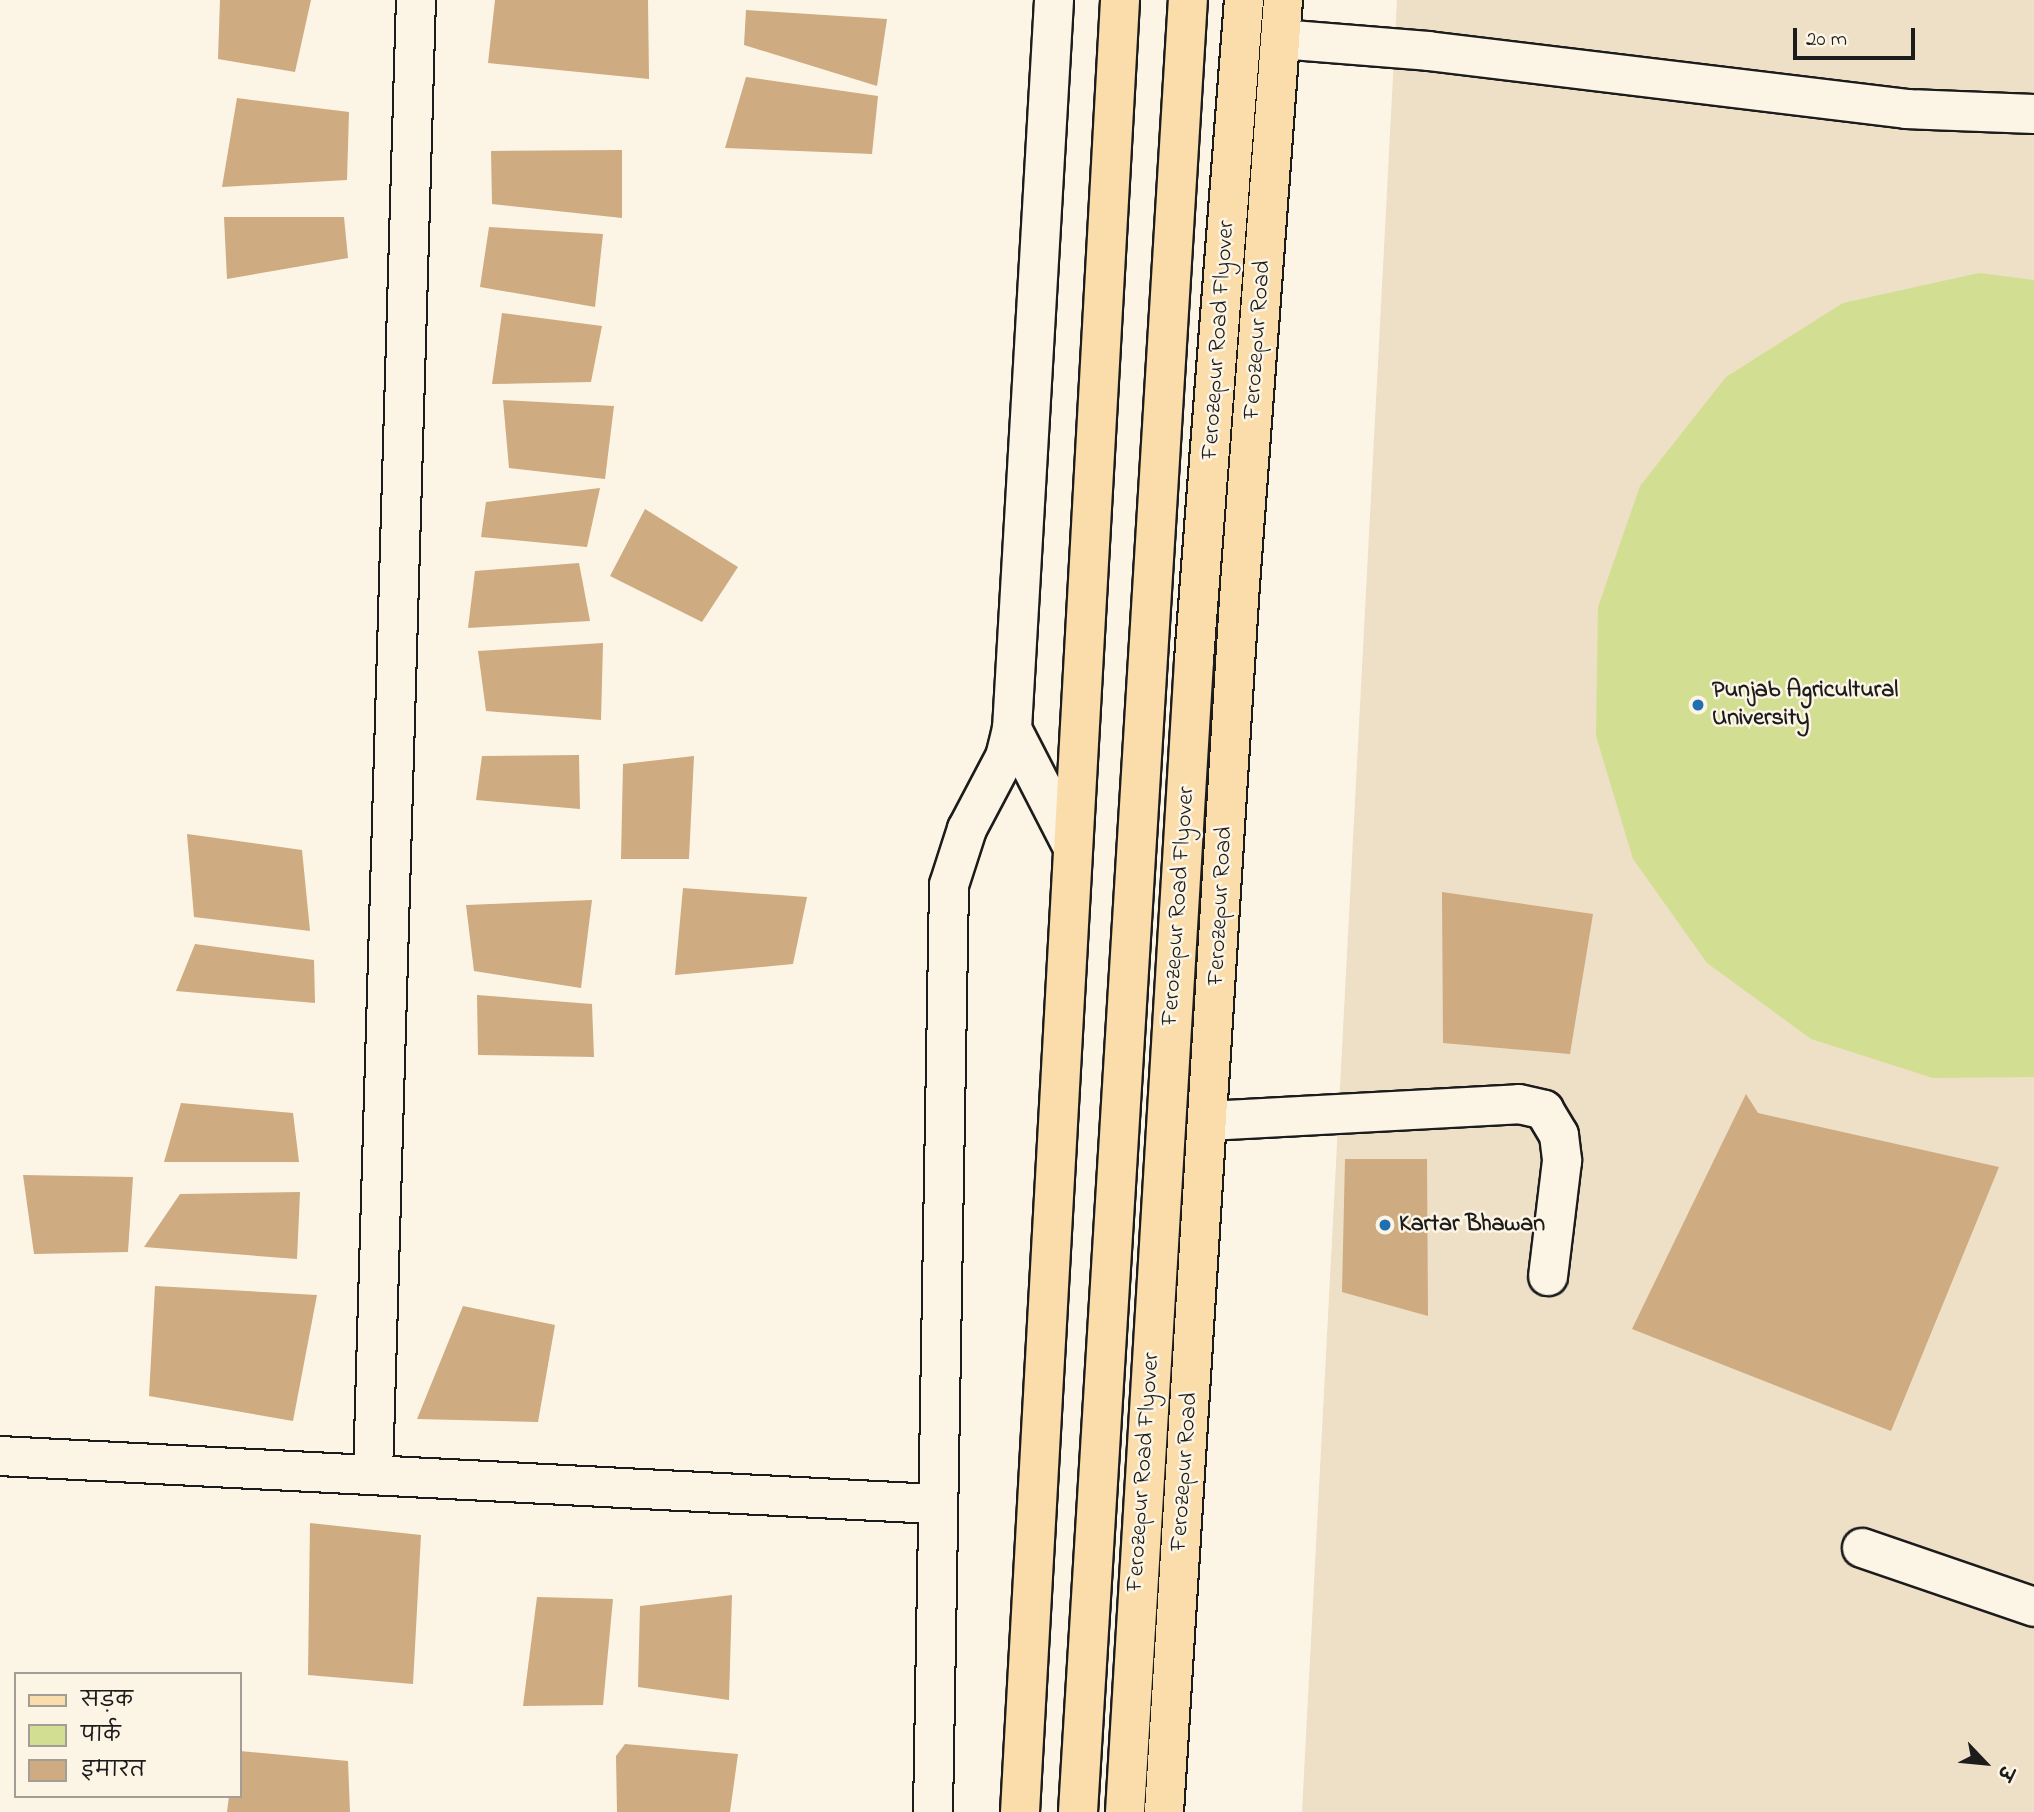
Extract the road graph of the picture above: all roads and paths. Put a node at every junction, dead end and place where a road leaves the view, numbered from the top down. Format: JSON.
{"nodes":[{"id":1,"x":416,"y":0,"type":"edge"},
{"id":2,"x":1054,"y":0,"type":"edge"},
{"id":3,"x":1120,"y":0,"type":"edge"},
{"id":4,"x":1176,"y":0,"type":"edge"},
{"id":5,"x":1188,"y":0,"type":"edge"},
{"id":6,"x":1244,"y":0,"type":"edge"},
{"id":7,"x":1283,"y":0,"type":"edge"},
{"id":8,"x":1280,"y":40,"type":"junction"},
{"id":9,"x":1185,"y":43,"type":"junction"},
{"id":10,"x":2034,"y":114,"type":"edge"},
{"id":11,"x":1012,"y":729,"type":"junction"},
{"id":12,"x":1071,"y":844,"type":"junction"},
{"id":13,"x":1208,"y":1121,"type":"junction"},
{"id":14,"x":1548,"y":1276,"type":"dead end"},
{"id":15,"x":0,"y":1456,"type":"edge"},
{"id":16,"x":373,"y":1473,"type":"junction"},
{"id":17,"x":936,"y":1504,"type":"junction"},
{"id":18,"x":1862,"y":1548,"type":"dead end"},
{"id":19,"x":2034,"y":1607,"type":"edge"},
{"id":20,"x":933,"y":1812,"type":"edge"},
{"id":21,"x":1020,"y":1812,"type":"edge"},
{"id":22,"x":1078,"y":1812,"type":"edge"},
{"id":23,"x":1125,"y":1812,"type":"edge"},
{"id":24,"x":1164,"y":1812,"type":"edge"}],
"edges":[{"from":1,"to":16,"type":"street"},
{"from":2,"to":11,"type":"street"},
{"from":3,"to":12,"type":"main road"},
{"from":4,"to":9,"type":"main road"},
{"from":5,"to":9,"type":"main road","name":"Ferozepur Road Flyover"},
{"from":6,"to":23,"type":"main road","name":"Ferozepur Road Flyover"},
{"from":7,"to":8,"type":"main road","name":"Ferozepur Road"},
{"from":8,"to":10,"type":"street"},
{"from":8,"to":13,"type":"main road","name":"Ferozepur Road"},
{"from":9,"to":22,"type":"main road","name":"Ferozepur Road Flyover"},
{"from":11,"to":12,"type":"street"},
{"from":11,"to":17,"type":"street"},
{"from":12,"to":21,"type":"main road"},
{"from":13,"to":14,"type":"street"},
{"from":13,"to":24,"type":"main road","name":"Ferozepur Road"},
{"from":15,"to":16,"type":"street"},
{"from":16,"to":17,"type":"street"},
{"from":17,"to":20,"type":"street"},
{"from":18,"to":19,"type":"street"}]}
